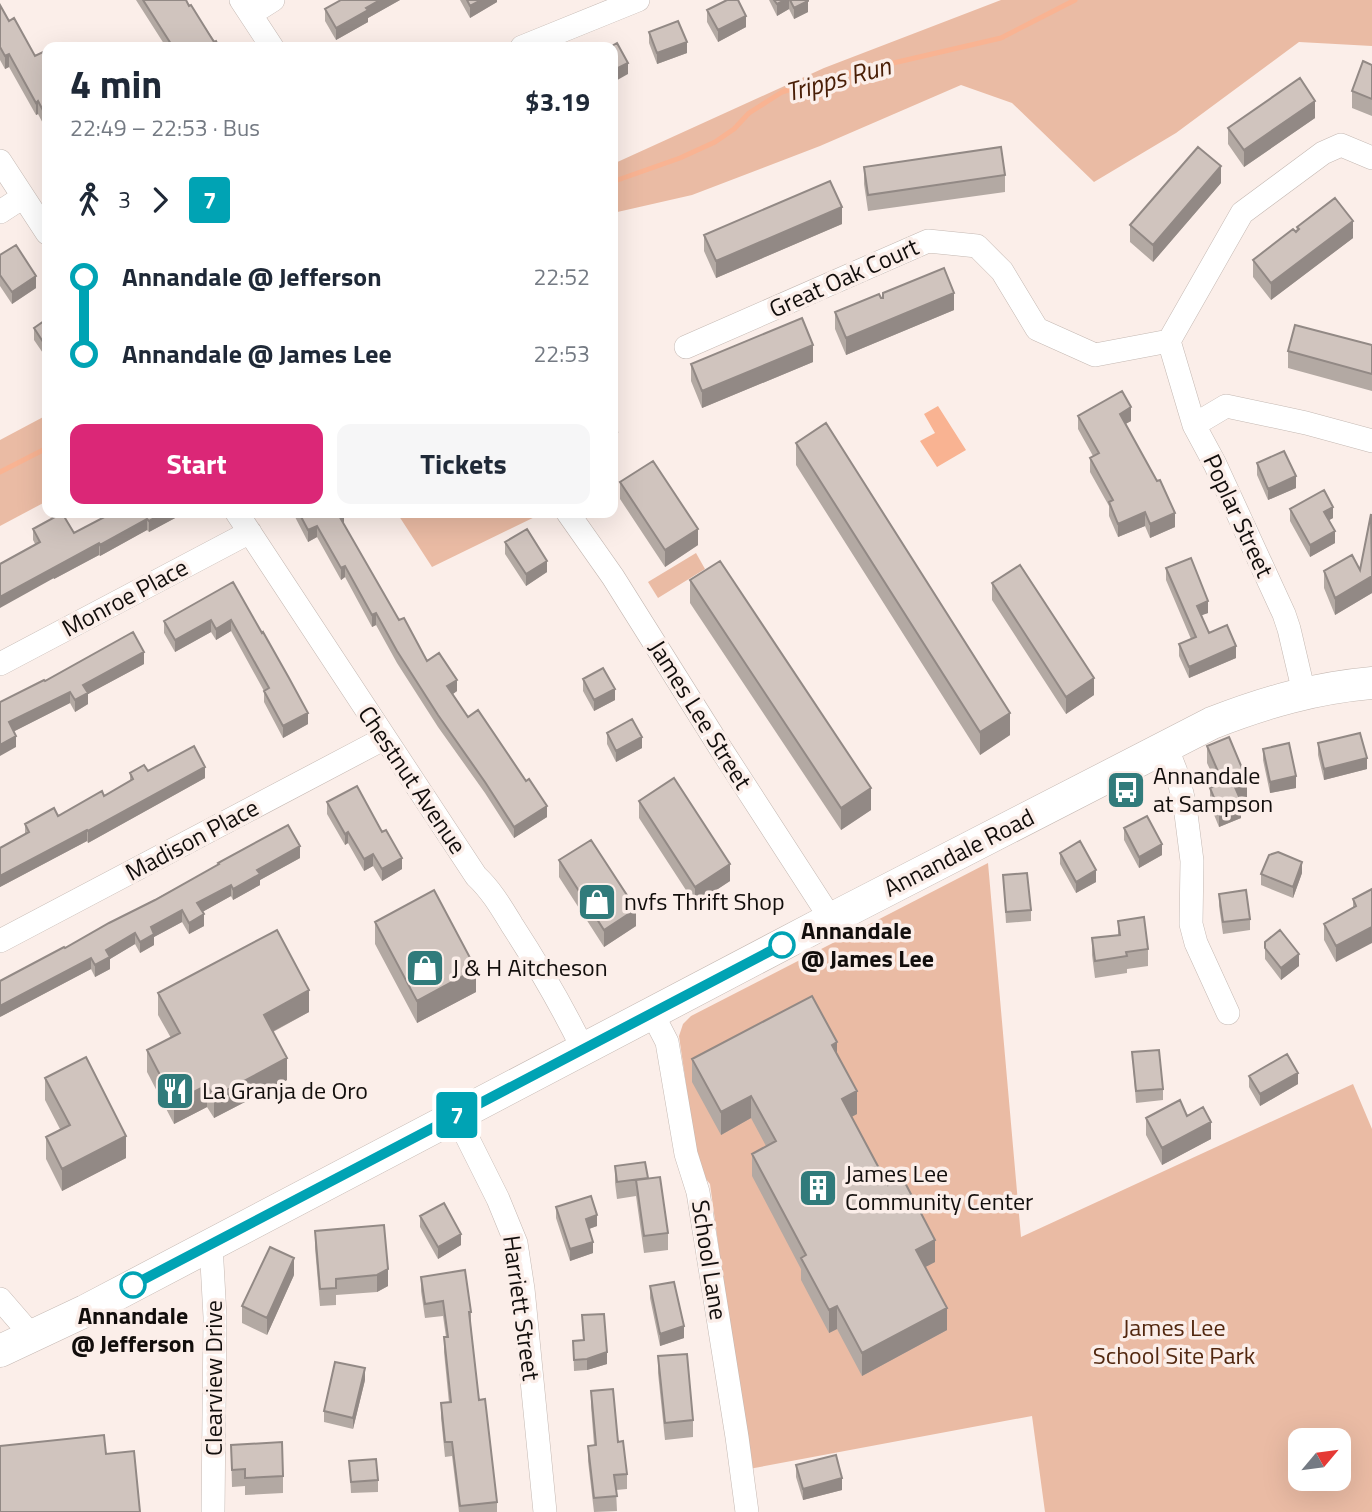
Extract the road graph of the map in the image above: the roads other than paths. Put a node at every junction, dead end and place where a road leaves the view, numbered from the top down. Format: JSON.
{"nodes":[{"id":1,"x":273,"y":0,"type":"edge"},
{"id":2,"x":638,"y":0,"type":"edge"},
{"id":3,"x":246,"y":7,"type":"edge"},
{"id":4,"x":269,"y":42,"type":"edge"},
{"id":5,"x":534,"y":42,"type":"edge"},
{"id":6,"x":1372,"y":158,"type":"edge"},
{"id":7,"x":0,"y":161,"type":"edge"},
{"id":8,"x":23,"y":197,"type":"junction"},
{"id":9,"x":0,"y":212,"type":"edge"},
{"id":10,"x":42,"y":226,"type":"edge"},
{"id":11,"x":1169,"y":341,"type":"junction"},
{"id":12,"x":686,"y":347,"type":"dead end"},
{"id":13,"x":1194,"y":425,"type":"junction"},
{"id":14,"x":1372,"y":441,"type":"edge"},
{"id":15,"x":240,"y":518,"type":"edge"},
{"id":16,"x":572,"y":518,"type":"edge"},
{"id":17,"x":250,"y":532,"type":"junction"},
{"id":18,"x":0,"y":664,"type":"edge"},
{"id":19,"x":1372,"y":683,"type":"edge"},
{"id":20,"x":1304,"y":693,"type":"junction"},
{"id":21,"x":384,"y":738,"type":"junction"},
{"id":22,"x":1166,"y":746,"type":"junction"},
{"id":23,"x":831,"y":919,"type":"junction"},
{"id":24,"x":0,"y":941,"type":"edge"},
{"id":25,"x":653,"y":1013,"type":"junction"},
{"id":26,"x":1228,"y":1013,"type":"dead end"},
{"id":27,"x":583,"y":1049,"type":"junction"},
{"id":28,"x":456,"y":1115,"type":"junction"},
{"id":29,"x":211,"y":1244,"type":"junction"},
{"id":30,"x":0,"y":1299,"type":"edge"},
{"id":31,"x":32,"y":1336,"type":"junction"},
{"id":32,"x":0,"y":1351,"type":"edge"},
{"id":33,"x":213,"y":1512,"type":"edge"},
{"id":34,"x":545,"y":1512,"type":"edge"},
{"id":35,"x":747,"y":1512,"type":"edge"}],
"edges":[{"from":1,"to":3,"type":"street"},
{"from":2,"to":5,"type":"street"},
{"from":3,"to":4,"type":"street"},
{"from":6,"to":11,"type":"street"},
{"from":7,"to":8,"type":"street"},
{"from":8,"to":9,"type":"street"},
{"from":8,"to":10,"type":"street"},
{"from":11,"to":12,"type":"street","name":"Great Oak Court"},
{"from":11,"to":13,"type":"street","name":"Poplar Street"},
{"from":13,"to":14,"type":"street"},
{"from":13,"to":20,"type":"street","name":"Poplar Street"},
{"from":15,"to":17,"type":"street","name":"Chestnut Avenue"},
{"from":16,"to":23,"type":"street","name":"James Lee Street"},
{"from":17,"to":18,"type":"street","name":"Monroe Place"},
{"from":17,"to":21,"type":"street","name":"Chestnut Avenue"},
{"from":19,"to":20,"type":"main road","name":"Annandale Road"},
{"from":20,"to":22,"type":"main road","name":"Annandale Road"},
{"from":21,"to":24,"type":"street","name":"Madison Place"},
{"from":21,"to":27,"type":"street","name":"Chestnut Avenue"},
{"from":22,"to":23,"type":"main road","name":"Annandale Road"},
{"from":22,"to":26,"type":"street"},
{"from":23,"to":25,"type":"main road","name":"Annandale Road"},
{"from":25,"to":27,"type":"main road","name":"Annandale Road"},
{"from":25,"to":35,"type":"street","name":"School Lane"},
{"from":27,"to":28,"type":"main road","name":"Annandale Road"},
{"from":28,"to":29,"type":"main road","name":"Annandale Road"},
{"from":28,"to":34,"type":"street","name":"Harriett Street"},
{"from":29,"to":31,"type":"main road","name":"Annandale Road"},
{"from":29,"to":33,"type":"street","name":"Clearview Drive"},
{"from":30,"to":31,"type":"street"},
{"from":31,"to":32,"type":"main road","name":"Annandale Road"}]}
